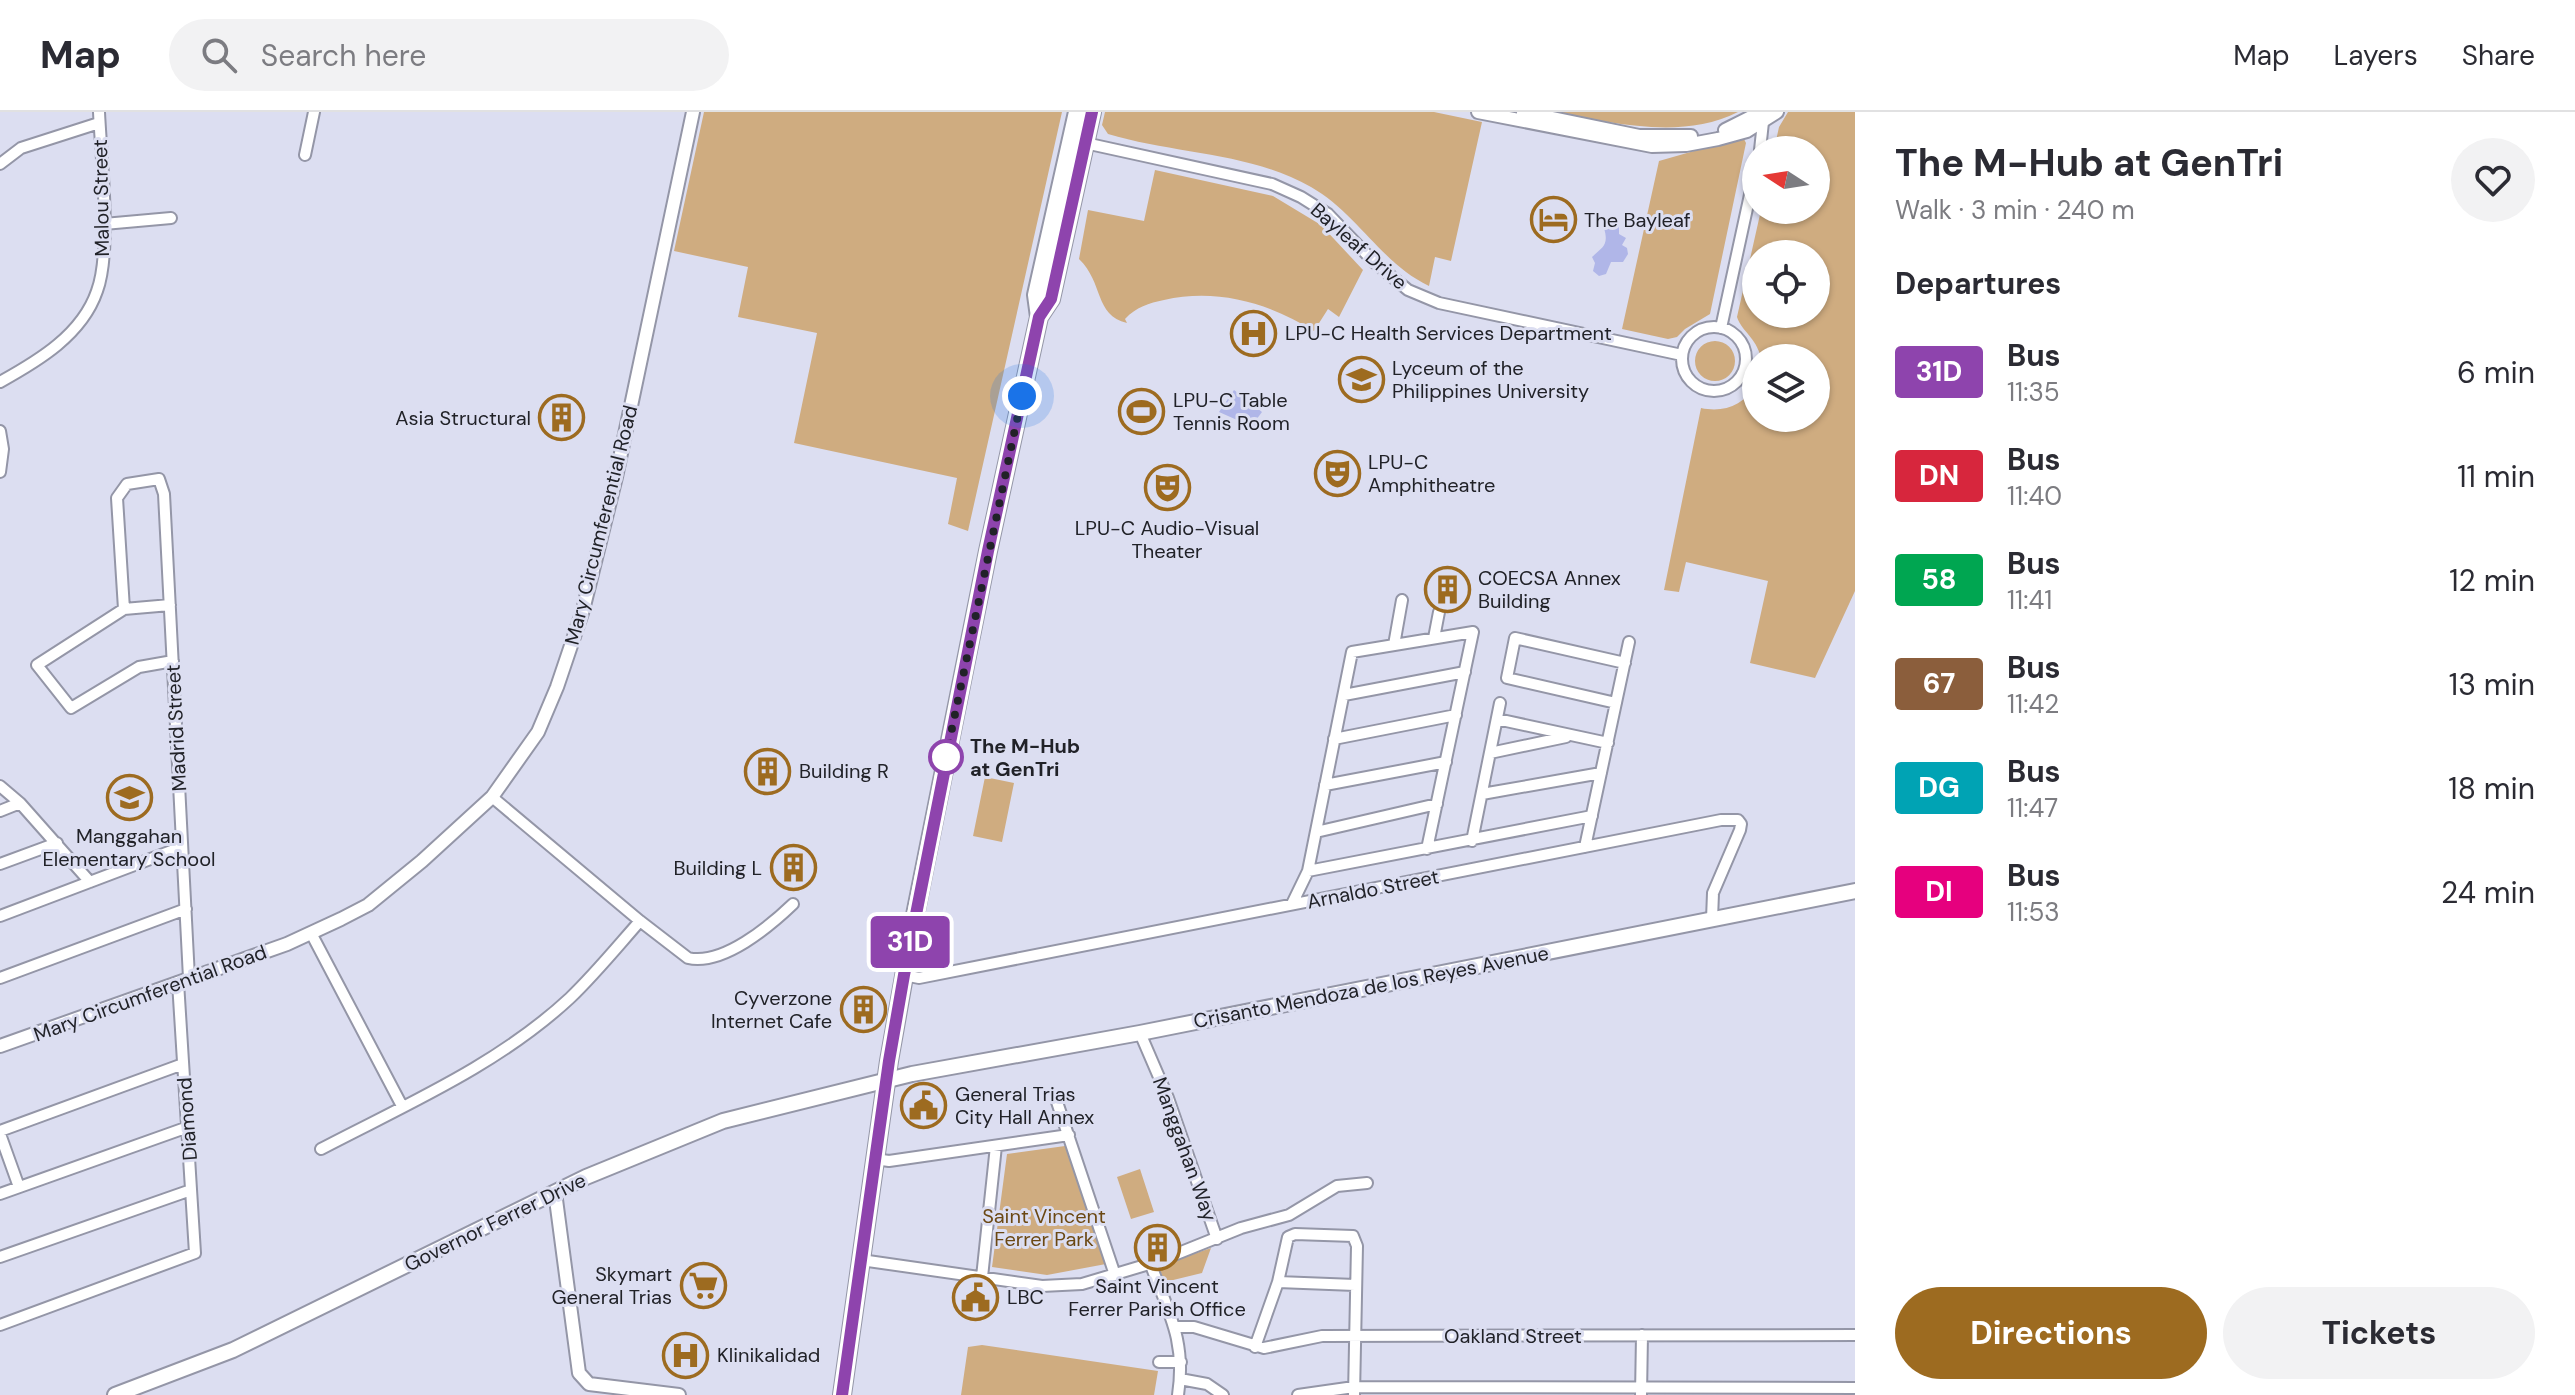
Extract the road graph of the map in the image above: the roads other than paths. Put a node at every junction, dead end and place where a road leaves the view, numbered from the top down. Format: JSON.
{"nodes":[{"id":1,"x":314,"y":112,"type":"edge"},
{"id":2,"x":693,"y":112,"type":"edge"},
{"id":3,"x":1077,"y":112,"type":"edge"},
{"id":4,"x":1092,"y":112,"type":"edge"},
{"id":5,"x":1478,"y":112,"type":"edge"},
{"id":6,"x":1523,"y":112,"type":"edge"},
{"id":7,"x":1777,"y":112,"type":"edge"},
{"id":8,"x":1761,"y":116,"type":"edge"},
{"id":9,"x":99,"y":117,"type":"edge"},
{"id":10,"x":1760,"y":136,"type":"edge"},
{"id":11,"x":1085,"y":143,"type":"junction"},
{"id":12,"x":305,"y":155,"type":"dead end"},
{"id":13,"x":0,"y":164,"type":"edge"},
{"id":14,"x":171,"y":218,"type":"dead end"},
{"id":15,"x":104,"y":224,"type":"junction"},
{"id":16,"x":1744,"y":224,"type":"edge"},
{"id":17,"x":1039,"y":317,"type":"junction"},
{"id":18,"x":1721,"y":328,"type":"junction"},
{"id":19,"x":1682,"y":355,"type":"junction"},
{"id":20,"x":0,"y":382,"type":"edge"},
{"id":21,"x":0,"y":431,"type":"edge"},
{"id":22,"x":0,"y":472,"type":"edge"},
{"id":23,"x":1402,"y":600,"type":"dead end"},
{"id":24,"x":170,"y":605,"type":"junction"},
{"id":25,"x":124,"y":609,"type":"junction"},
{"id":26,"x":1439,"y":612,"type":"dead end"},
{"id":27,"x":1434,"y":638,"type":"junction"},
{"id":28,"x":1629,"y":642,"type":"dead end"},
{"id":29,"x":1394,"y":645,"type":"junction"},
{"id":30,"x":173,"y":661,"type":"junction"},
{"id":31,"x":1625,"y":663,"type":"junction"},
{"id":32,"x":1465,"y":672,"type":"junction"},
{"id":33,"x":1344,"y":695,"type":"junction"},
{"id":34,"x":1500,"y":703,"type":"dead end"},
{"id":35,"x":1616,"y":703,"type":"junction"},
{"id":36,"x":1456,"y":715,"type":"junction"},
{"id":37,"x":1497,"y":719,"type":"junction"},
{"id":38,"x":1573,"y":735,"type":"junction"},
{"id":39,"x":1334,"y":739,"type":"junction"},
{"id":40,"x":1608,"y":743,"type":"junction"},
{"id":41,"x":1490,"y":753,"type":"junction"},
{"id":42,"x":1446,"y":762,"type":"junction"},
{"id":43,"x":1601,"y":773,"type":"junction"},
{"id":44,"x":1325,"y":785,"type":"junction"},
{"id":45,"x":0,"y":786,"type":"edge"},
{"id":46,"x":1482,"y":794,"type":"junction"},
{"id":47,"x":492,"y":797,"type":"junction"},
{"id":48,"x":20,"y":803,"type":"junction"},
{"id":49,"x":1437,"y":804,"type":"junction"},
{"id":50,"x":0,"y":811,"type":"edge"},
{"id":51,"x":1592,"y":816,"type":"junction"},
{"id":52,"x":1316,"y":832,"type":"junction"},
{"id":53,"x":1472,"y":841,"type":"junction"},
{"id":54,"x":57,"y":843,"type":"junction"},
{"id":55,"x":182,"y":847,"type":"junction"},
{"id":56,"x":1585,"y":847,"type":"junction"},
{"id":57,"x":1427,"y":849,"type":"junction"},
{"id":58,"x":0,"y":864,"type":"edge"},
{"id":59,"x":1308,"y":871,"type":"junction"},
{"id":60,"x":90,"y":882,"type":"junction"},
{"id":61,"x":1855,"y":891,"type":"edge"},
{"id":62,"x":793,"y":904,"type":"dead end"},
{"id":63,"x":1292,"y":904,"type":"junction"},
{"id":64,"x":186,"y":909,"type":"junction"},
{"id":65,"x":0,"y":916,"type":"edge"},
{"id":66,"x":1712,"y":919,"type":"junction"},
{"id":67,"x":640,"y":921,"type":"junction"},
{"id":68,"x":311,"y":933,"type":"junction"},
{"id":69,"x":904,"y":975,"type":"junction"},
{"id":70,"x":0,"y":978,"type":"edge"},
{"id":71,"x":184,"y":980,"type":"junction"},
{"id":72,"x":1140,"y":1033,"type":"junction"},
{"id":73,"x":0,"y":1046,"type":"edge"},
{"id":74,"x":183,"y":1064,"type":"junction"},
{"id":75,"x":886,"y":1081,"type":"junction"},
{"id":76,"x":1056,"y":1099,"type":"dead end"},
{"id":77,"x":402,"y":1106,"type":"junction"},
{"id":78,"x":188,"y":1127,"type":"junction"},
{"id":79,"x":0,"y":1132,"type":"edge"},
{"id":80,"x":1069,"y":1135,"type":"junction"},
{"id":81,"x":996,"y":1146,"type":"junction"},
{"id":82,"x":321,"y":1149,"type":"dead end"},
{"id":83,"x":875,"y":1159,"type":"junction"},
{"id":84,"x":1367,"y":1183,"type":"dead end"},
{"id":85,"x":19,"y":1187,"type":"junction"},
{"id":86,"x":191,"y":1190,"type":"junction"},
{"id":87,"x":555,"y":1192,"type":"junction"},
{"id":88,"x":0,"y":1194,"type":"edge"},
{"id":89,"x":1217,"y":1239,"type":"junction"},
{"id":90,"x":0,"y":1257,"type":"edge"},
{"id":91,"x":861,"y":1260,"type":"junction"},
{"id":92,"x":1152,"y":1268,"type":"dead end"},
{"id":93,"x":1115,"y":1275,"type":"junction"},
{"id":94,"x":982,"y":1277,"type":"junction"},
{"id":95,"x":1278,"y":1282,"type":"junction"},
{"id":96,"x":1355,"y":1285,"type":"junction"},
{"id":97,"x":0,"y":1325,"type":"edge"},
{"id":98,"x":1175,"y":1327,"type":"junction"},
{"id":99,"x":1642,"y":1335,"type":"junction"},
{"id":100,"x":1855,"y":1335,"type":"edge"},
{"id":101,"x":1354,"y":1336,"type":"junction"},
{"id":102,"x":1255,"y":1347,"type":"junction"},
{"id":103,"x":1159,"y":1362,"type":"dead end"},
{"id":104,"x":1181,"y":1362,"type":"junction"},
{"id":105,"x":1180,"y":1379,"type":"junction"},
{"id":106,"x":1855,"y":1388,"type":"edge"},
{"id":107,"x":1354,"y":1391,"type":"edge"},
{"id":108,"x":1469,"y":1391,"type":"edge"},
{"id":109,"x":1587,"y":1391,"type":"edge"},
{"id":110,"x":1641,"y":1391,"type":"edge"},
{"id":111,"x":1692,"y":1391,"type":"edge"},
{"id":112,"x":1840,"y":1392,"type":"edge"},
{"id":113,"x":115,"y":1395,"type":"edge"},
{"id":114,"x":679,"y":1395,"type":"edge"},
{"id":115,"x":842,"y":1395,"type":"edge"},
{"id":116,"x":1178,"y":1395,"type":"edge"},
{"id":117,"x":1223,"y":1395,"type":"edge"},
{"id":118,"x":1298,"y":1395,"type":"edge"}],
"edges":[{"from":1,"to":12,"type":"street"},
{"from":2,"to":47,"type":"street","name":"Mary Circumferential Road"},
{"from":3,"to":17,"type":"main road"},
{"from":4,"to":11,"type":"main road"},
{"from":5,"to":8,"type":"street"},
{"from":6,"to":8,"type":"street"},
{"from":7,"to":8,"type":"street"},
{"from":8,"to":10,"type":"street"},
{"from":9,"to":13,"type":"street"},
{"from":9,"to":15,"type":"street","name":"Malou Street"},
{"from":11,"to":17,"type":"main road"},
{"from":11,"to":19,"type":"street","name":"Bayleaf Drive"},
{"from":14,"to":15,"type":"street"},
{"from":15,"to":20,"type":"street","name":"Malou Street"},
{"from":16,"to":18,"type":"street"},
{"from":17,"to":69,"type":"main road"},
{"from":18,"to":19,"type":"street"},
{"from":18,"to":19,"type":"street"},
{"from":21,"to":22,"type":"street"},
{"from":23,"to":29,"type":"street"},
{"from":24,"to":25,"type":"street"},
{"from":24,"to":25,"type":"street","name":"Madrid Street"},
{"from":24,"to":30,"type":"street","name":"Madrid Street"},
{"from":25,"to":30,"type":"street"},
{"from":26,"to":27,"type":"street"},
{"from":27,"to":29,"type":"street"},
{"from":27,"to":32,"type":"street"},
{"from":28,"to":31,"type":"street"},
{"from":29,"to":33,"type":"street"},
{"from":30,"to":55,"type":"street","name":"Madrid Street"},
{"from":31,"to":35,"type":"street"},
{"from":31,"to":35,"type":"street"},
{"from":32,"to":33,"type":"street"},
{"from":32,"to":36,"type":"street"},
{"from":33,"to":39,"type":"street"},
{"from":34,"to":37,"type":"street"},
{"from":35,"to":40,"type":"street"},
{"from":36,"to":39,"type":"street"},
{"from":36,"to":42,"type":"street"},
{"from":37,"to":38,"type":"street"},
{"from":37,"to":41,"type":"street"},
{"from":38,"to":40,"type":"street"},
{"from":38,"to":41,"type":"street"},
{"from":39,"to":44,"type":"street"},
{"from":40,"to":43,"type":"street"},
{"from":41,"to":46,"type":"street"},
{"from":42,"to":44,"type":"street"},
{"from":42,"to":49,"type":"street"},
{"from":43,"to":46,"type":"street"},
{"from":43,"to":51,"type":"street"},
{"from":44,"to":52,"type":"street"},
{"from":45,"to":48,"type":"street"},
{"from":46,"to":53,"type":"street"},
{"from":47,"to":67,"type":"street"},
{"from":47,"to":68,"type":"street","name":"Mary Circumferential Road"},
{"from":48,"to":50,"type":"street"},
{"from":48,"to":54,"type":"street"},
{"from":49,"to":52,"type":"street"},
{"from":49,"to":57,"type":"street"},
{"from":51,"to":53,"type":"street"},
{"from":51,"to":56,"type":"street"},
{"from":52,"to":59,"type":"street"},
{"from":53,"to":57,"type":"street"},
{"from":54,"to":58,"type":"street"},
{"from":54,"to":60,"type":"street"},
{"from":55,"to":60,"type":"street"},
{"from":55,"to":64,"type":"street","name":"Madrid Street"},
{"from":56,"to":63,"type":"street","name":"Arnaldo Street"},
{"from":56,"to":66,"type":"street","name":"Arnaldo Street"},
{"from":57,"to":59,"type":"street"},
{"from":59,"to":63,"type":"street"},
{"from":60,"to":65,"type":"street"},
{"from":61,"to":66,"type":"main road","name":"Crisanto Mendoza de los Reyes Avenue"},
{"from":62,"to":67,"type":"street"},
{"from":63,"to":69,"type":"street","name":"Arnaldo Street"},
{"from":64,"to":70,"type":"street"},
{"from":64,"to":71,"type":"street","name":"Madrid Street"},
{"from":66,"to":72,"type":"main road","name":"Crisanto Mendoza de los Reyes Avenue"},
{"from":67,"to":77,"type":"street"},
{"from":68,"to":71,"type":"street","name":"Mary Circumferential Road"},
{"from":68,"to":77,"type":"street"},
{"from":69,"to":75,"type":"main road"},
{"from":71,"to":73,"type":"street","name":"Mary Circumferential Road"},
{"from":71,"to":74,"type":"street","name":"Diamond"},
{"from":72,"to":75,"type":"main road","name":"Crisanto Mendoza de los Reyes Avenue"},
{"from":72,"to":89,"type":"street","name":"Manggahan Way"},
{"from":74,"to":78,"type":"street","name":"Diamond"},
{"from":74,"to":79,"type":"street"},
{"from":75,"to":83,"type":"main road"},
{"from":75,"to":87,"type":"main road","name":"Governor Ferrer Drive"},
{"from":76,"to":80,"type":"street"},
{"from":77,"to":82,"type":"street"},
{"from":78,"to":85,"type":"street"},
{"from":78,"to":86,"type":"street","name":"Diamond"},
{"from":79,"to":85,"type":"street"},
{"from":80,"to":81,"type":"street"},
{"from":80,"to":93,"type":"street"},
{"from":81,"to":83,"type":"street"},
{"from":81,"to":94,"type":"street"},
{"from":83,"to":91,"type":"main road"},
{"from":84,"to":89,"type":"street"},
{"from":85,"to":88,"type":"street"},
{"from":86,"to":90,"type":"street"},
{"from":86,"to":97,"type":"street","name":"Diamond"},
{"from":87,"to":113,"type":"main road","name":"Governor Ferrer Drive"},
{"from":87,"to":114,"type":"street"},
{"from":89,"to":93,"type":"street","name":"Manggahan Way"},
{"from":91,"to":94,"type":"street","name":"Manggahan Way"},
{"from":91,"to":115,"type":"main road"},
{"from":92,"to":98,"type":"street"},
{"from":93,"to":94,"type":"street","name":"Manggahan Way"},
{"from":95,"to":96,"type":"street"},
{"from":95,"to":96,"type":"street"},
{"from":95,"to":102,"type":"street"},
{"from":96,"to":101,"type":"street"},
{"from":98,"to":102,"type":"street","name":"Oakland Street"},
{"from":98,"to":104,"type":"street"},
{"from":99,"to":100,"type":"street","name":"Oakland Street"},
{"from":99,"to":101,"type":"street","name":"Oakland Street"},
{"from":99,"to":110,"type":"street"},
{"from":101,"to":102,"type":"street","name":"Oakland Street"},
{"from":101,"to":107,"type":"street"},
{"from":103,"to":104,"type":"street"},
{"from":104,"to":105,"type":"street"},
{"from":105,"to":116,"type":"street"},
{"from":105,"to":117,"type":"street"},
{"from":106,"to":112,"type":"street"},
{"from":107,"to":108,"type":"street"},
{"from":107,"to":118,"type":"street"},
{"from":108,"to":109,"type":"street"},
{"from":109,"to":110,"type":"street"},
{"from":110,"to":111,"type":"street"},
{"from":111,"to":112,"type":"street"}]}
